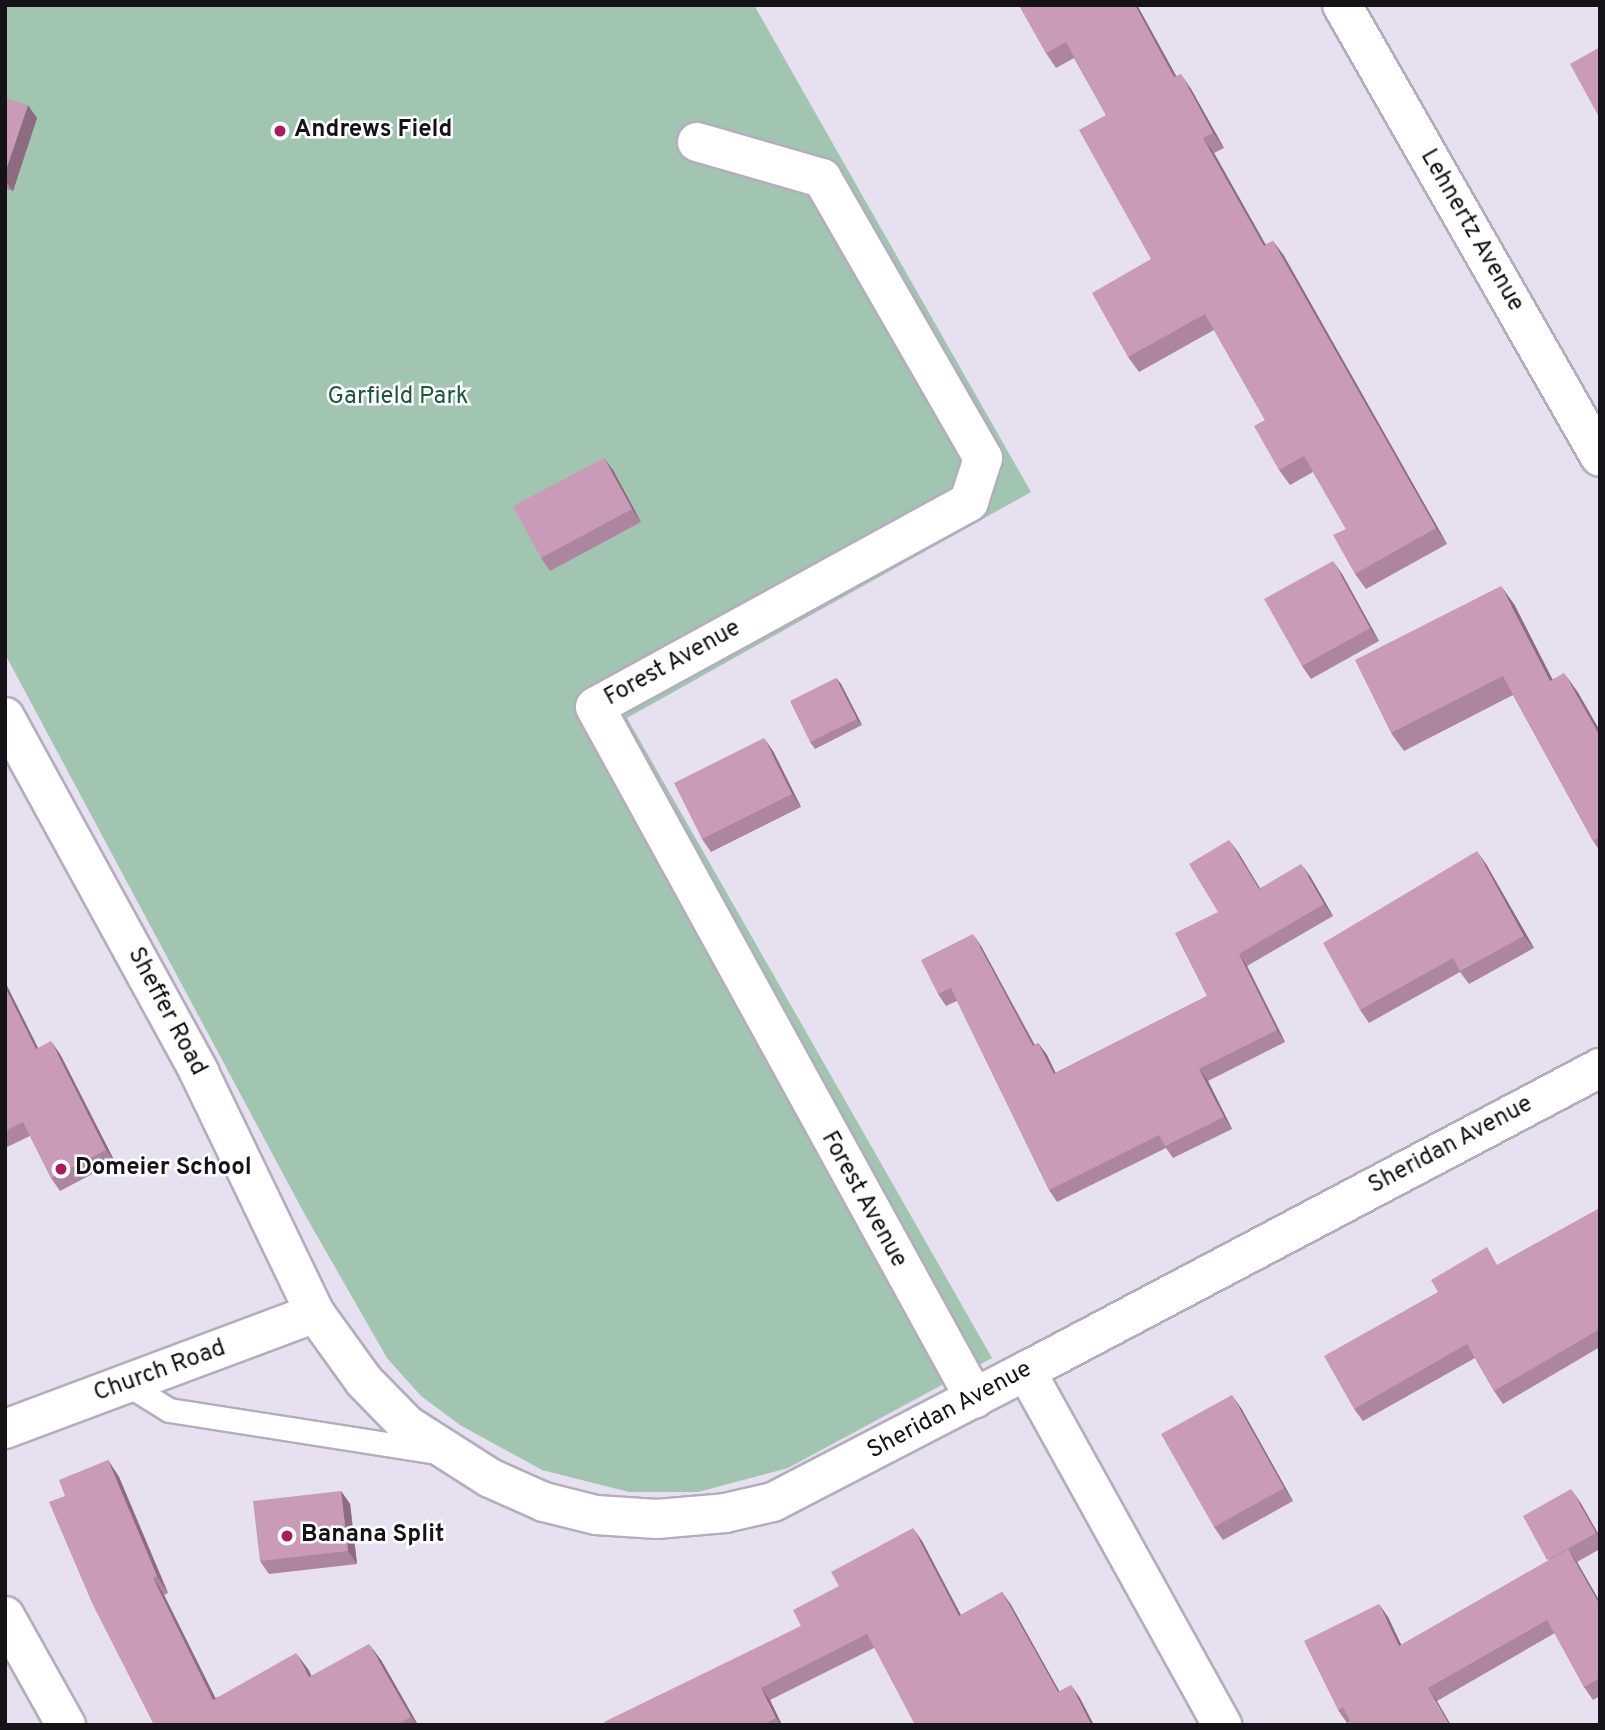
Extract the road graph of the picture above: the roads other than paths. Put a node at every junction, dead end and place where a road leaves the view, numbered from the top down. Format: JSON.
{"nodes":[{"id":1,"x":1342,"y":5,"type":"edge"},
{"id":2,"x":697,"y":142,"type":"dead end"},
{"id":3,"x":1600,"y":457,"type":"edge"},
{"id":4,"x":5,"y":717,"type":"edge"},
{"id":5,"x":1600,"y":1068,"type":"edge"},
{"id":6,"x":315,"y":1313,"type":"junction"},
{"id":7,"x":1026,"y":1371,"type":"junction"},
{"id":8,"x":127,"y":1384,"type":"junction"},
{"id":9,"x":975,"y":1399,"type":"junction"},
{"id":10,"x":5,"y":1429,"type":"edge"},
{"id":11,"x":446,"y":1453,"type":"junction"},
{"id":12,"x":5,"y":1616,"type":"edge"},
{"id":13,"x":66,"y":1725,"type":"edge"},
{"id":14,"x":1222,"y":1725,"type":"edge"}],
"edges":[{"from":1,"to":3,"type":"street","name":"Lehnertz Avenue"},
{"from":2,"to":9,"type":"street","name":"Forest Avenue"},
{"from":4,"to":6,"type":"street","name":"Sheffer Road"},
{"from":5,"to":7,"type":"street","name":"Sheridan Avenue"},
{"from":6,"to":8,"type":"street","name":"Church Road"},
{"from":6,"to":11,"type":"street","name":"Sheridan Avenue"},
{"from":7,"to":9,"type":"street","name":"Sheridan Avenue"},
{"from":7,"to":14,"type":"street"},
{"from":8,"to":10,"type":"street","name":"Church Road"},
{"from":8,"to":11,"type":"lane"},
{"from":9,"to":11,"type":"street","name":"Sheridan Avenue"},
{"from":12,"to":13,"type":"street"}]}
